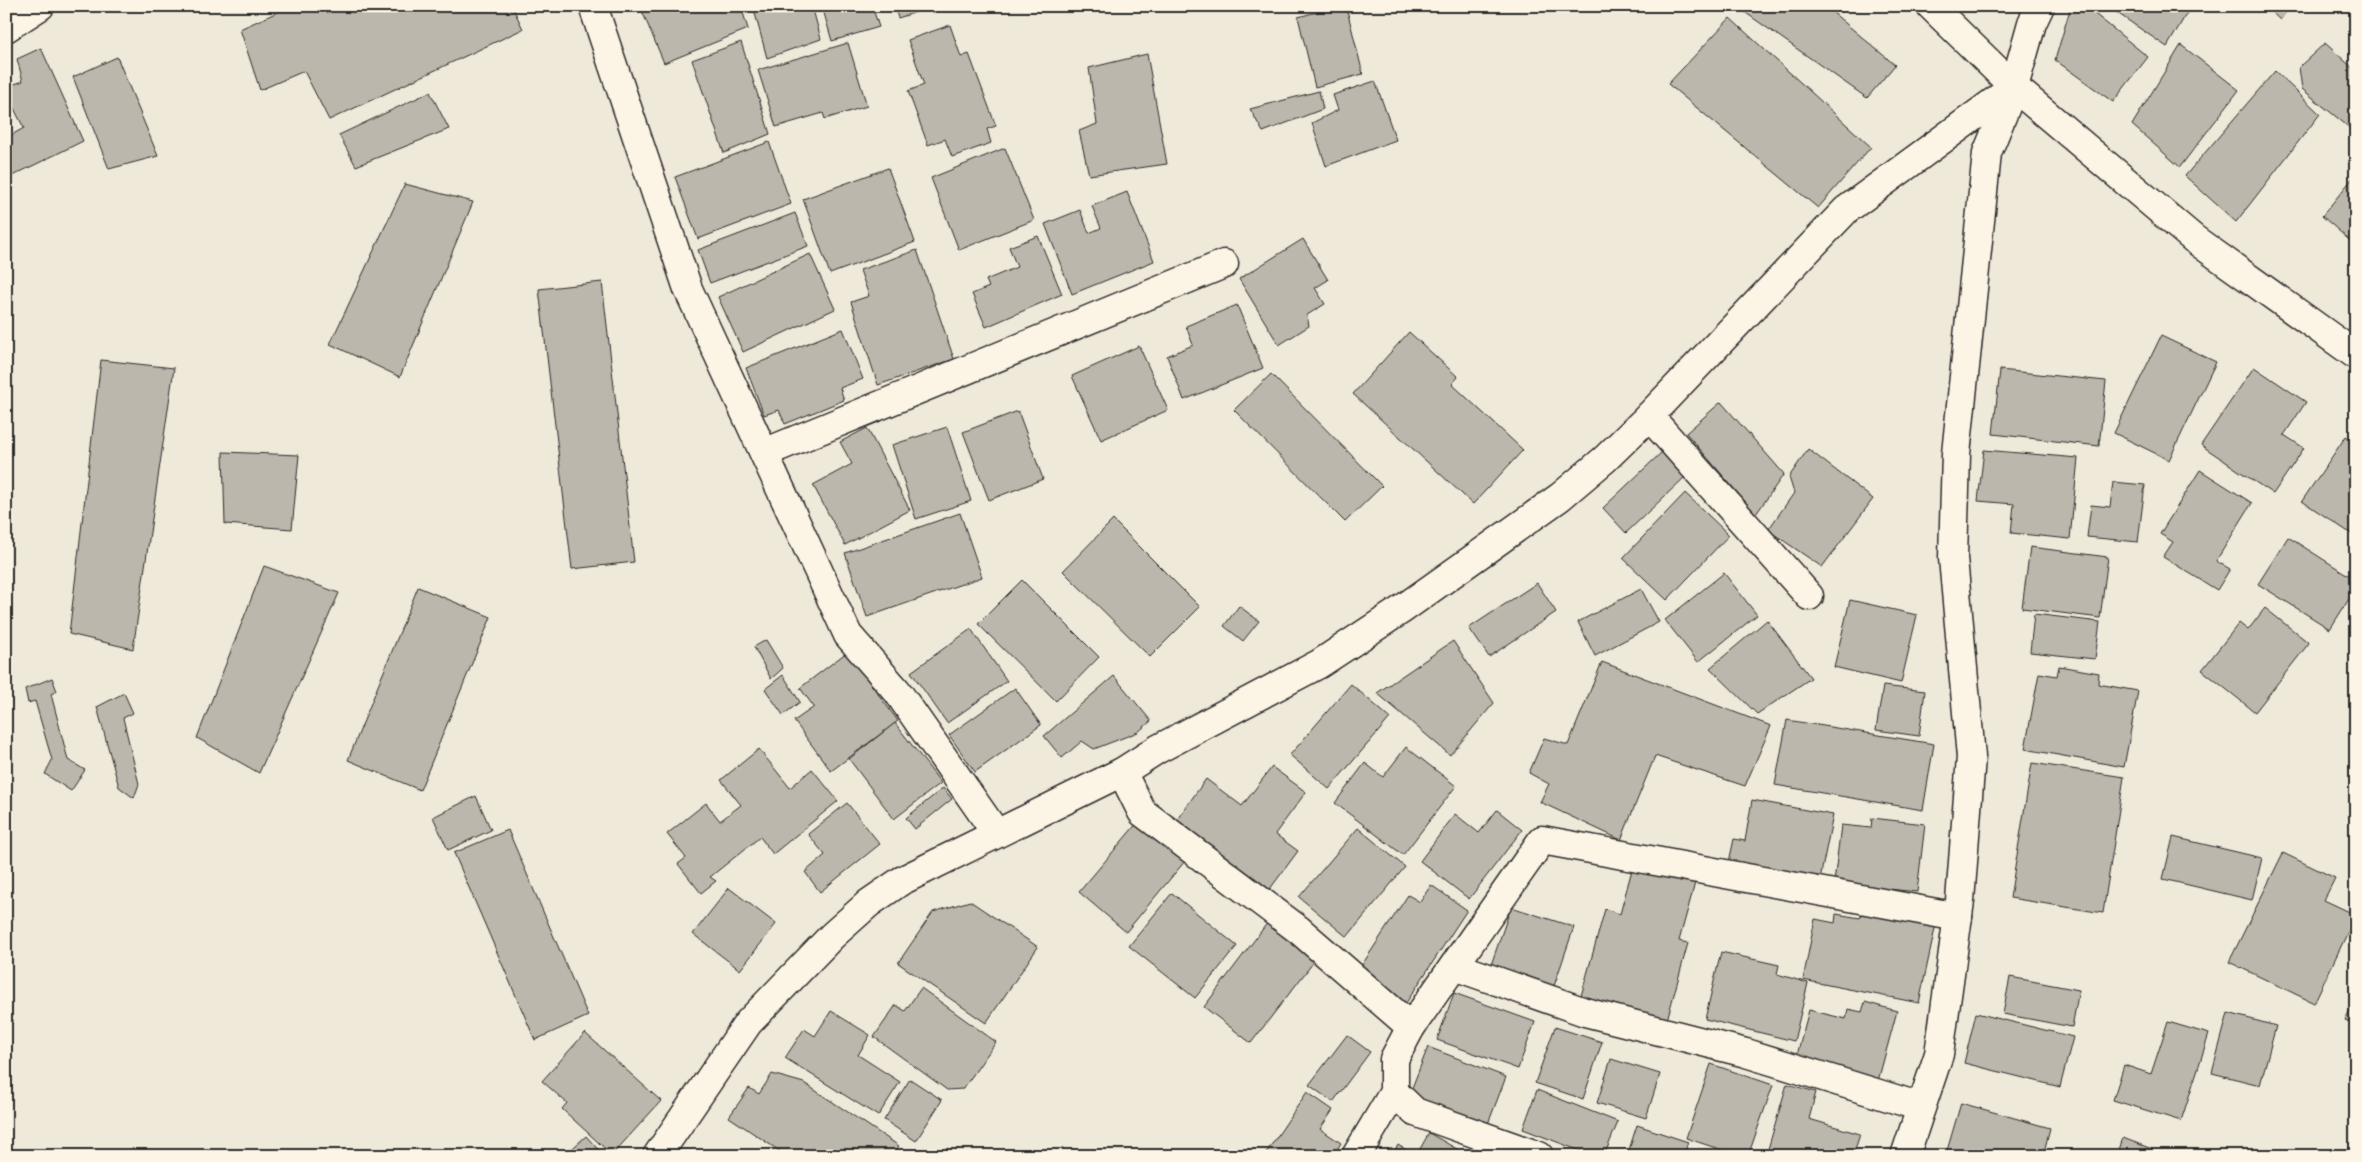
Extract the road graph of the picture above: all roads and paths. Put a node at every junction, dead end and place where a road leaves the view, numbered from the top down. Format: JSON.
{"nodes":[{"id":1,"x":40,"y":6,"type":"edge"},
{"id":2,"x":593,"y":6,"type":"edge"},
{"id":3,"x":1931,"y":6,"type":"edge"},
{"id":4,"x":2040,"y":6,"type":"edge"},
{"id":5,"x":6,"y":28,"type":"edge"},
{"id":6,"x":2014,"y":87,"type":"junction"},
{"id":7,"x":1224,"y":264,"type":"dead end"},
{"id":8,"x":2356,"y":355,"type":"edge"},
{"id":9,"x":1649,"y":416,"type":"junction"},
{"id":10,"x":764,"y":453,"type":"junction"},
{"id":11,"x":1809,"y":596,"type":"dead end"},
{"id":12,"x":1122,"y":772,"type":"junction"},
{"id":13,"x":996,"y":832,"type":"junction"},
{"id":14,"x":1958,"y":917,"type":"junction"},
{"id":15,"x":1454,"y":966,"type":"junction"},
{"id":16,"x":1411,"y":1027,"type":"junction"},
{"id":17,"x":1394,"y":1092,"type":"junction"},
{"id":18,"x":1921,"y":1107,"type":"junction"},
{"id":19,"x":657,"y":1156,"type":"edge"},
{"id":20,"x":1356,"y":1156,"type":"edge"},
{"id":21,"x":1539,"y":1156,"type":"edge"},
{"id":22,"x":1905,"y":1156,"type":"edge"}],
"edges":[{"from":1,"to":5,"type":"street"},
{"from":2,"to":10,"type":"street"},
{"from":3,"to":6,"type":"street"},
{"from":4,"to":6,"type":"street"},
{"from":6,"to":8,"type":"street"},
{"from":6,"to":9,"type":"street"},
{"from":6,"to":14,"type":"street"},
{"from":7,"to":10,"type":"street"},
{"from":9,"to":11,"type":"street"},
{"from":9,"to":12,"type":"street"},
{"from":10,"to":13,"type":"street"},
{"from":12,"to":13,"type":"street"},
{"from":12,"to":16,"type":"street"},
{"from":13,"to":19,"type":"street"},
{"from":14,"to":15,"type":"street"},
{"from":14,"to":18,"type":"street"},
{"from":15,"to":16,"type":"street"},
{"from":15,"to":18,"type":"street"},
{"from":16,"to":17,"type":"street"},
{"from":17,"to":20,"type":"street"},
{"from":17,"to":21,"type":"street"},
{"from":18,"to":22,"type":"street"}]}
